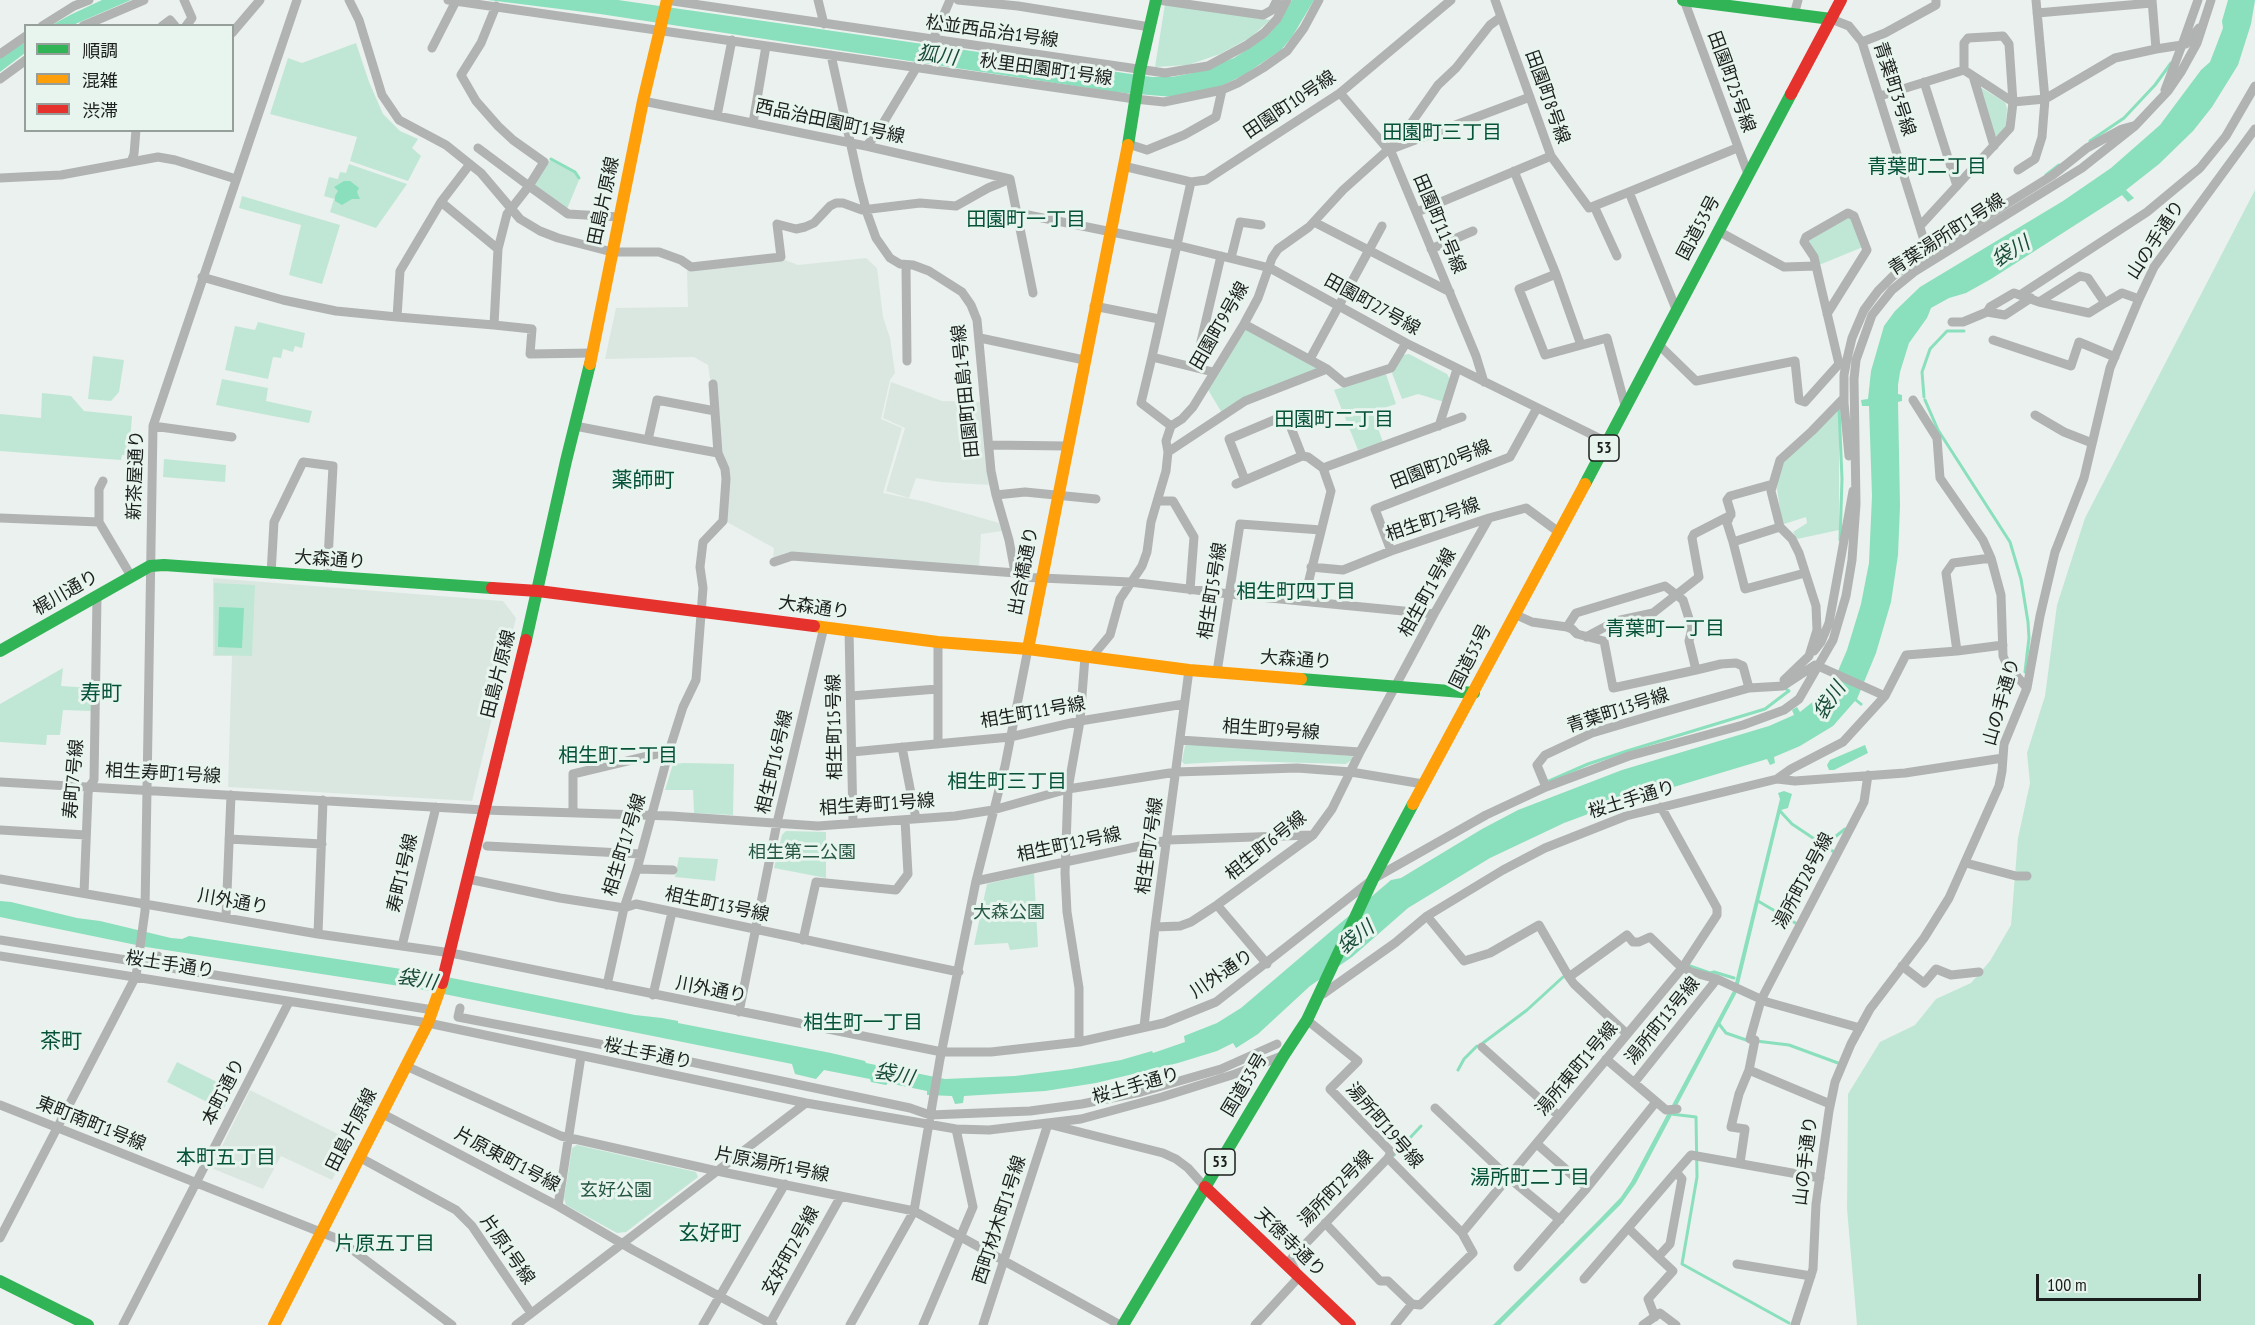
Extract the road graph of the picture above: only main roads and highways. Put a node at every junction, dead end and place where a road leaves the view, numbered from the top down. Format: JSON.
{"nodes":[{"id":1,"x":1157,"y":0,"type":"edge"},
{"id":2,"x":1684,"y":0,"type":"edge"},
{"id":3,"x":1841,"y":0,"type":"edge"},
{"id":4,"x":666,"y":1,"type":"edge"},
{"id":5,"x":1831,"y":19,"type":"junction"},
{"id":6,"x":150,"y":566,"type":"joint"},
{"id":7,"x":538,"y":591,"type":"junction"},
{"id":8,"x":1028,"y":649,"type":"junction"},
{"id":9,"x":0,"y":651,"type":"edge"},
{"id":10,"x":1474,"y":693,"type":"junction"},
{"id":11,"x":1205,"y":1187,"type":"junction"},
{"id":12,"x":0,"y":1281,"type":"edge"},
{"id":13,"x":88,"y":1325,"type":"edge"},
{"id":14,"x":274,"y":1325,"type":"edge"},
{"id":15,"x":1122,"y":1325,"type":"edge"},
{"id":16,"x":1350,"y":1325,"type":"edge"}],
"edges":[{"from":1,"to":8,"type":"main road","name":"出合橋通り"},
{"from":2,"to":5,"type":"main road"},
{"from":3,"to":5,"type":"main road","name":"国道53号","number":"53"},
{"from":4,"to":7,"type":"main road","name":"田島片原線"},
{"from":5,"to":10,"type":"main road","name":"国道53号","number":"53"},
{"from":6,"to":7,"type":"main road","name":"大森通り"},
{"from":6,"to":9,"type":"main road","name":"梶川通り"},
{"from":7,"to":8,"type":"main road","name":"大森通り"},
{"from":7,"to":14,"type":"main road","name":"田島片原線"},
{"from":8,"to":10,"type":"main road","name":"大森通り"},
{"from":10,"to":11,"type":"main road","name":"国道53号","number":"53"},
{"from":11,"to":15,"type":"main road","name":"国道53号","number":"53"},
{"from":11,"to":16,"type":"main road","name":"天徳寺通り"},
{"from":12,"to":13,"type":"main road"}]}
